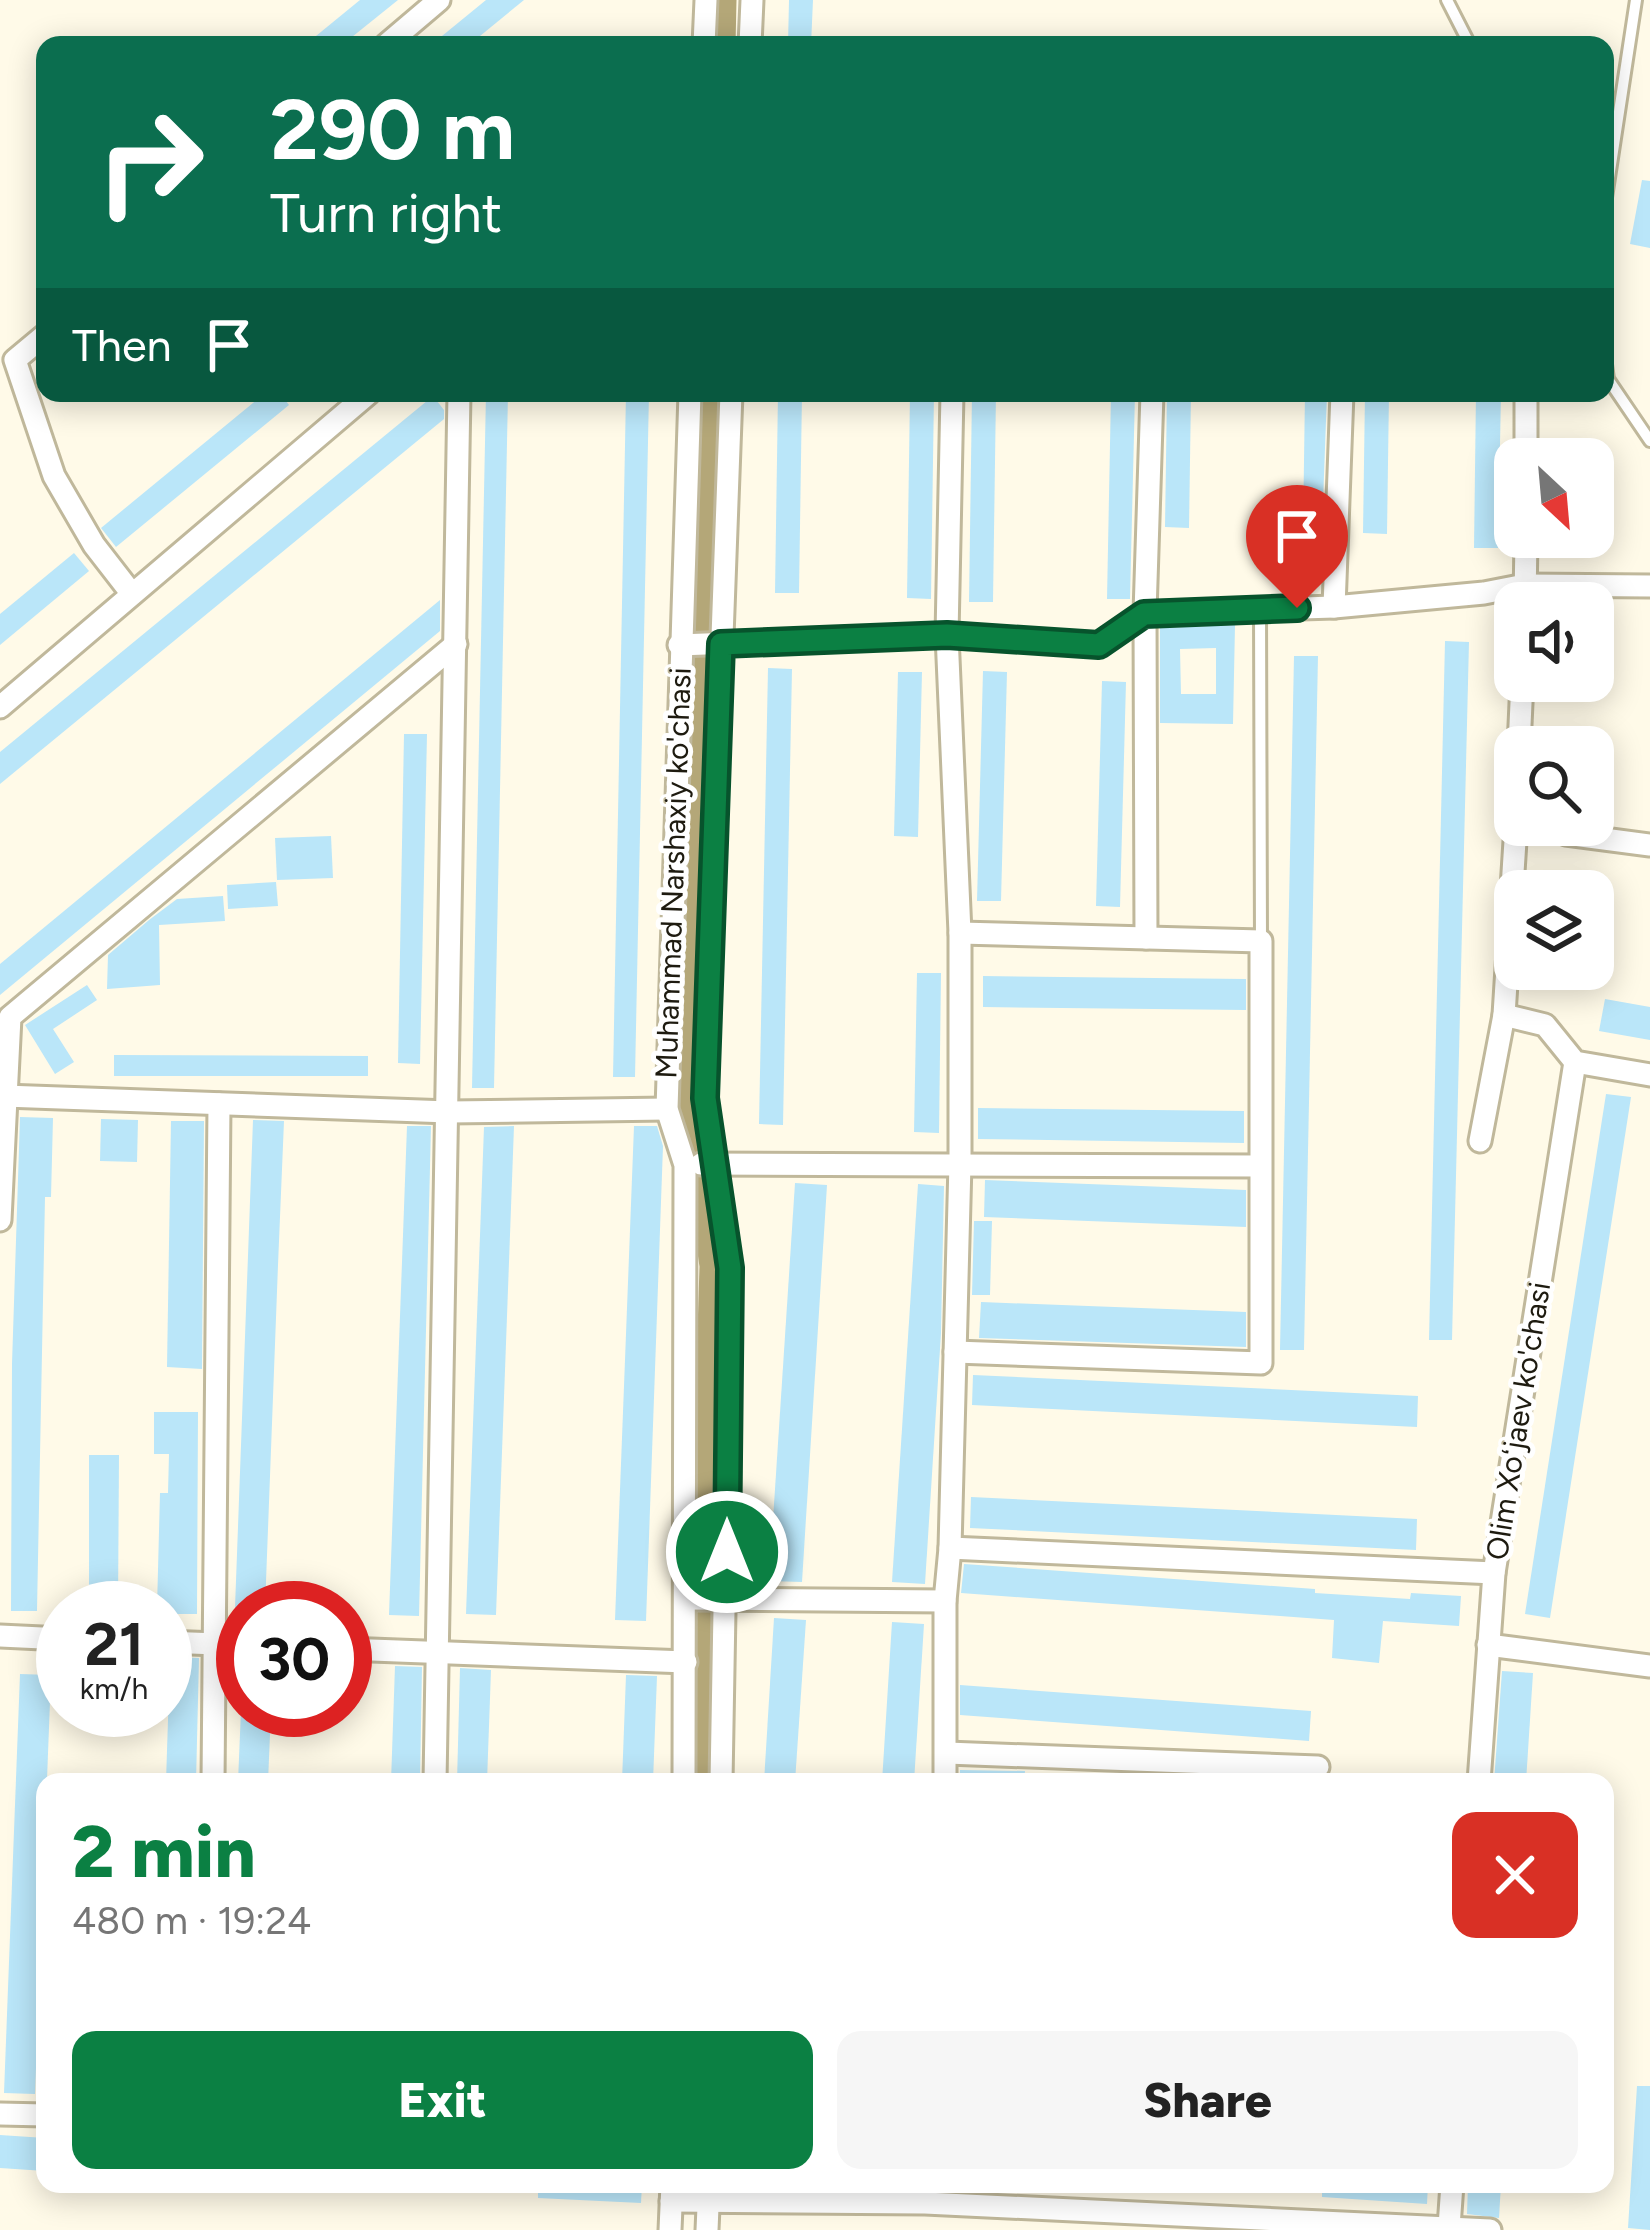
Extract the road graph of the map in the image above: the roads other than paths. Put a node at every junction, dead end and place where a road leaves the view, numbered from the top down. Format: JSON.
{"nodes":[{"id":1,"x":439,"y":0,"type":"edge"},
{"id":2,"x":706,"y":0,"type":"edge"},
{"id":3,"x":752,"y":0,"type":"edge"},
{"id":4,"x":1447,"y":0,"type":"edge"},
{"id":5,"x":1636,"y":0,"type":"edge"},
{"id":6,"x":397,"y":36,"type":"edge"},
{"id":7,"x":704,"y":36,"type":"edge"},
{"id":8,"x":750,"y":36,"type":"edge"},
{"id":9,"x":1465,"y":36,"type":"edge"},
{"id":10,"x":1614,"y":69,"type":"edge"},
{"id":11,"x":1624,"y":70,"type":"junction"},
{"id":12,"x":1614,"y":141,"type":"edge"},
{"id":13,"x":36,"y":342,"type":"edge"},
{"id":14,"x":1614,"y":388,"type":"edge"},
{"id":15,"x":358,"y":402,"type":"edge"},
{"id":16,"x":459,"y":402,"type":"edge"},
{"id":17,"x":690,"y":402,"type":"edge"},
{"id":18,"x":731,"y":402,"type":"edge"},
{"id":19,"x":952,"y":402,"type":"edge"},
{"id":20,"x":1152,"y":402,"type":"edge"},
{"id":21,"x":1342,"y":402,"type":"edge"},
{"id":22,"x":1526,"y":402,"type":"edge"},
{"id":23,"x":1526,"y":438,"type":"edge"},
{"id":24,"x":1650,"y":441,"type":"edge"},
{"id":25,"x":1650,"y":586,"type":"edge"},
{"id":26,"x":1614,"y":588,"type":"edge"},
{"id":27,"x":131,"y":593,"type":"junction"},
{"id":28,"x":1494,"y":593,"type":"edge"},
{"id":29,"x":1334,"y":607,"type":"junction"},
{"id":30,"x":1260,"y":610,"type":"junction"},
{"id":31,"x":1144,"y":614,"type":"junction"},
{"id":32,"x":947,"y":635,"type":"junction"},
{"id":33,"x":456,"y":644,"type":"junction"},
{"id":34,"x":721,"y":644,"type":"junction"},
{"id":35,"x":680,"y":646,"type":"junction"},
{"id":36,"x":0,"y":706,"type":"edge"},
{"id":37,"x":1614,"y":840,"type":"edge"},
{"id":38,"x":1650,"y":845,"type":"edge"},
{"id":39,"x":1515,"y":846,"type":"edge"},
{"id":40,"x":960,"y":932,"type":"junction"},
{"id":41,"x":1146,"y":938,"type":"junction"},
{"id":42,"x":1262,"y":941,"type":"junction"},
{"id":43,"x":1504,"y":1015,"type":"junction"},
{"id":44,"x":1575,"y":1062,"type":"junction"},
{"id":45,"x":1650,"y":1075,"type":"edge"},
{"id":46,"x":4,"y":1096,"type":"junction"},
{"id":47,"x":219,"y":1104,"type":"junction"},
{"id":48,"x":667,"y":1109,"type":"junction"},
{"id":49,"x":449,"y":1112,"type":"junction"},
{"id":50,"x":1480,"y":1141,"type":"dead end"},
{"id":51,"x":960,"y":1163,"type":"junction"},
{"id":52,"x":713,"y":1164,"type":"junction"},
{"id":53,"x":685,"y":1165,"type":"junction"},
{"id":54,"x":1258,"y":1166,"type":"junction"},
{"id":55,"x":0,"y":1220,"type":"edge"},
{"id":56,"x":955,"y":1352,"type":"junction"},
{"id":57,"x":950,"y":1548,"type":"junction"},
{"id":58,"x":1494,"y":1574,"type":"junction"},
{"id":59,"x":686,"y":1599,"type":"junction"},
{"id":60,"x":727,"y":1599,"type":"junction"},
{"id":61,"x":945,"y":1601,"type":"junction"},
{"id":62,"x":0,"y":1636,"type":"edge"},
{"id":63,"x":36,"y":1638,"type":"edge"},
{"id":64,"x":192,"y":1643,"type":"edge"},
{"id":65,"x":214,"y":1644,"type":"junction"},
{"id":66,"x":1488,"y":1645,"type":"junction"},
{"id":67,"x":372,"y":1650,"type":"edge"},
{"id":68,"x":439,"y":1653,"type":"junction"},
{"id":69,"x":686,"y":1662,"type":"junction"},
{"id":70,"x":1650,"y":1666,"type":"edge"},
{"id":71,"x":946,"y":1753,"type":"junction"},
{"id":72,"x":1318,"y":1767,"type":"dead end"},
{"id":73,"x":213,"y":1773,"type":"edge"},
{"id":74,"x":435,"y":1773,"type":"edge"},
{"id":75,"x":684,"y":1773,"type":"edge"},
{"id":76,"x":721,"y":1773,"type":"edge"},
{"id":77,"x":945,"y":1773,"type":"edge"},
{"id":78,"x":1480,"y":1773,"type":"edge"},
{"id":79,"x":0,"y":2114,"type":"edge"},
{"id":80,"x":36,"y":2115,"type":"edge"},
{"id":81,"x":671,"y":2193,"type":"edge"},
{"id":82,"x":709,"y":2193,"type":"edge"},
{"id":83,"x":1451,"y":2193,"type":"edge"},
{"id":84,"x":925,"y":2194,"type":"edge"},
{"id":85,"x":1449,"y":2227,"type":"junction"},
{"id":86,"x":670,"y":2230,"type":"edge"},
{"id":87,"x":707,"y":2230,"type":"edge"},
{"id":88,"x":1490,"y":2230,"type":"edge"}],
"edges":[{"from":1,"to":6,"type":"street"},
{"from":2,"to":7,"type":"street"},
{"from":3,"to":8,"type":"street"},
{"from":4,"to":9,"type":"lane"},
{"from":5,"to":11,"type":"lane"},
{"from":10,"to":11,"type":"lane"},
{"from":11,"to":12,"type":"lane"},
{"from":13,"to":27,"type":"street"},
{"from":14,"to":24,"type":"lane"},
{"from":15,"to":27,"type":"street"},
{"from":16,"to":33,"type":"street"},
{"from":17,"to":35,"type":"street","name":"Muhammad Narshaxiy ko'chasi"},
{"from":18,"to":34,"type":"street"},
{"from":19,"to":32,"type":"street"},
{"from":20,"to":31,"type":"street"},
{"from":21,"to":29,"type":"street"},
{"from":22,"to":23,"type":"street"},
{"from":25,"to":26,"type":"street"},
{"from":27,"to":36,"type":"street"},
{"from":28,"to":29,"type":"street"},
{"from":29,"to":30,"type":"street"},
{"from":30,"to":31,"type":"street"},
{"from":30,"to":42,"type":"lane"},
{"from":31,"to":32,"type":"street"},
{"from":31,"to":41,"type":"street"},
{"from":32,"to":34,"type":"street"},
{"from":32,"to":40,"type":"street"},
{"from":33,"to":46,"type":"street"},
{"from":33,"to":49,"type":"street"},
{"from":34,"to":35,"type":"street"},
{"from":34,"to":52,"type":"street"},
{"from":35,"to":48,"type":"street","name":"Muhammad Narshaxiy ko'chasi"},
{"from":37,"to":38,"type":"street"},
{"from":39,"to":43,"type":"street"},
{"from":40,"to":41,"type":"street"},
{"from":40,"to":51,"type":"street"},
{"from":41,"to":42,"type":"street"},
{"from":42,"to":54,"type":"street"},
{"from":43,"to":44,"type":"street"},
{"from":43,"to":50,"type":"street"},
{"from":44,"to":45,"type":"street"},
{"from":44,"to":58,"type":"street","name":"Olim Xoʻjaev ko'chasi"},
{"from":46,"to":47,"type":"street"},
{"from":46,"to":55,"type":"street"},
{"from":47,"to":49,"type":"street"},
{"from":47,"to":65,"type":"street"},
{"from":48,"to":49,"type":"street"},
{"from":48,"to":53,"type":"street","name":"Muhammad Narshaxiy ko'chasi"},
{"from":49,"to":68,"type":"street"},
{"from":51,"to":52,"type":"street"},
{"from":51,"to":54,"type":"street"},
{"from":51,"to":56,"type":"street"},
{"from":52,"to":53,"type":"street"},
{"from":52,"to":60,"type":"street"},
{"from":53,"to":59,"type":"street","name":"Muhammad Narshaxiy ko'chasi"},
{"from":54,"to":56,"type":"street"},
{"from":56,"to":57,"type":"street"},
{"from":57,"to":58,"type":"street"},
{"from":57,"to":61,"type":"street"},
{"from":58,"to":66,"type":"street","name":"Olim Xoʻjaev ko'chasi"},
{"from":59,"to":60,"type":"street"},
{"from":59,"to":69,"type":"street","name":"Muhammad Narshaxiy ko'chasi"},
{"from":60,"to":61,"type":"street"},
{"from":60,"to":76,"type":"street"},
{"from":61,"to":71,"type":"street"},
{"from":62,"to":63,"type":"street"},
{"from":64,"to":65,"type":"street"},
{"from":65,"to":73,"type":"street"},
{"from":66,"to":70,"type":"street"},
{"from":66,"to":78,"type":"street","name":"Olim Xoʻjaev ko'chasi"},
{"from":67,"to":68,"type":"street"},
{"from":68,"to":69,"type":"street"},
{"from":68,"to":74,"type":"street"},
{"from":69,"to":75,"type":"street","name":"Muhammad Narshaxiy ko'chasi"},
{"from":71,"to":72,"type":"street"},
{"from":71,"to":77,"type":"street"},
{"from":79,"to":80,"type":"street"},
{"from":81,"to":86,"type":"street"},
{"from":82,"to":84,"type":"street"},
{"from":82,"to":87,"type":"street"},
{"from":83,"to":85,"type":"street"},
{"from":84,"to":85,"type":"street"},
{"from":85,"to":88,"type":"street"}]}
